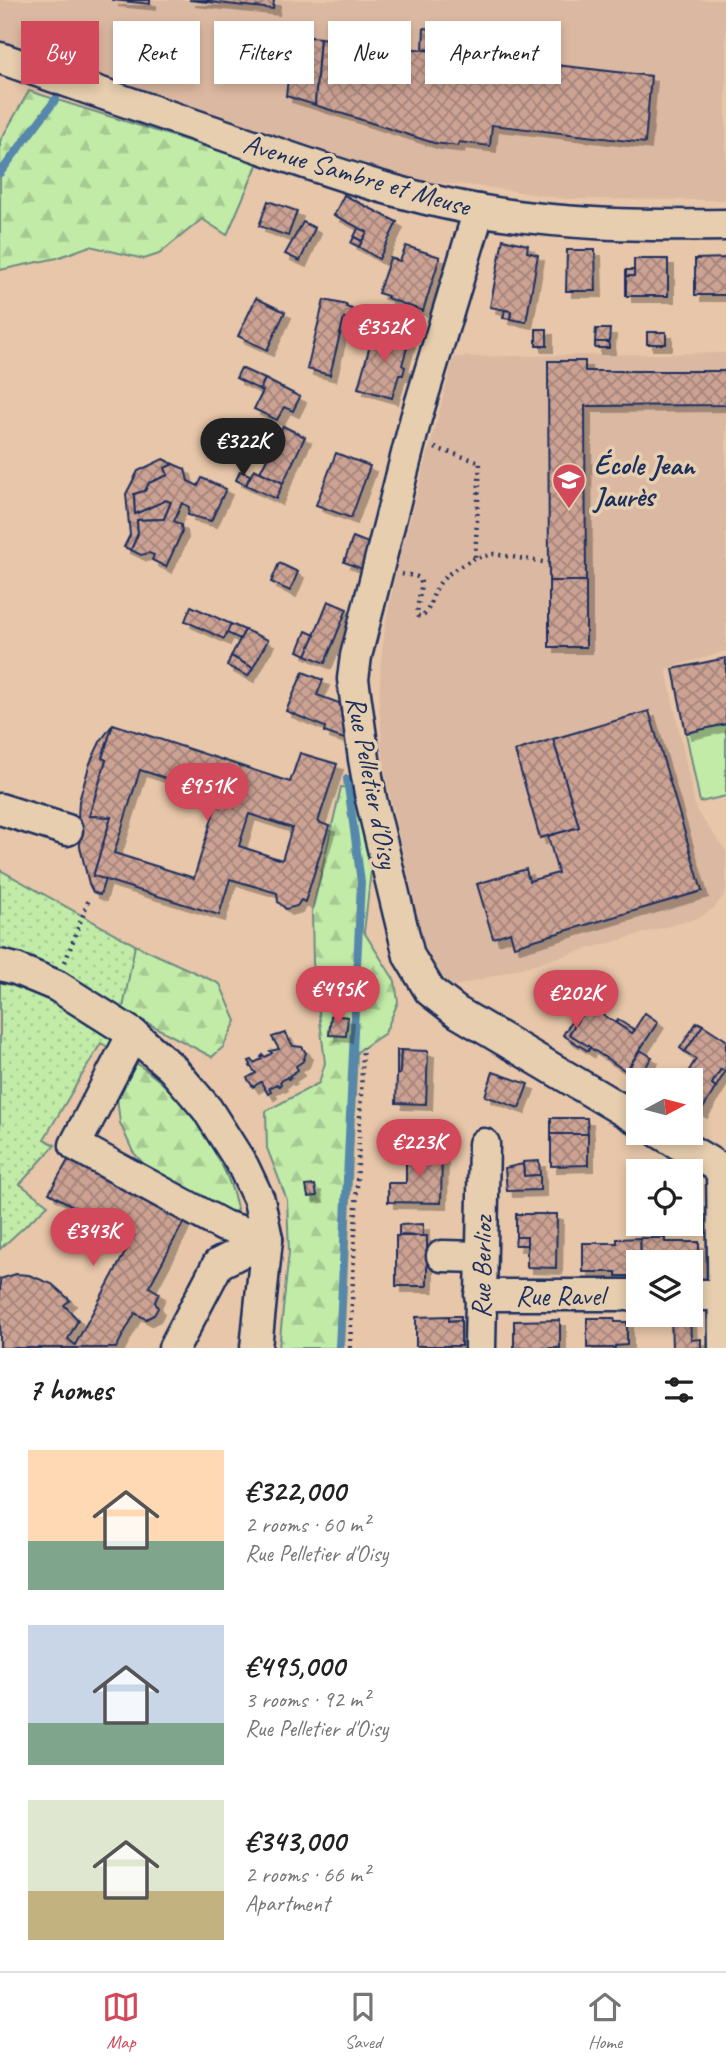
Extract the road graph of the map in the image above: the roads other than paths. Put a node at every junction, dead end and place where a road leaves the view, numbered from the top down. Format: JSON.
{"nodes":[{"id":1,"x":0,"y":58,"type":"edge"},
{"id":2,"x":479,"y":210,"type":"junction"},
{"id":3,"x":726,"y":225,"type":"edge"},
{"id":4,"x":0,"y":809,"type":"edge"},
{"id":5,"x":66,"y":830,"type":"dead end"},
{"id":6,"x":0,"y":965,"type":"edge"},
{"id":7,"x":133,"y":1034,"type":"junction"},
{"id":8,"x":626,"y":1112,"type":"edge"},
{"id":9,"x":484,"y":1144,"type":"dead end"},
{"id":10,"x":681,"y":1145,"type":"edge"},
{"id":11,"x":724,"y":1170,"type":"edge"},
{"id":12,"x":267,"y":1239,"type":"junction"},
{"id":13,"x":442,"y":1256,"type":"dead end"},
{"id":14,"x":481,"y":1257,"type":"junction"},
{"id":15,"x":481,"y":1295,"type":"junction"},
{"id":16,"x":626,"y":1295,"type":"edge"},
{"id":17,"x":703,"y":1295,"type":"edge"},
{"id":18,"x":723,"y":1295,"type":"junction"},
{"id":19,"x":174,"y":1348,"type":"edge"},
{"id":20,"x":256,"y":1348,"type":"edge"},
{"id":21,"x":480,"y":1348,"type":"edge"},
{"id":22,"x":724,"y":1348,"type":"edge"}],
"edges":[{"from":1,"to":2,"type":"street","name":"Avenue Sambre et Meuse"},
{"from":2,"to":3,"type":"street","name":"Avenue Sambre et Meuse"},
{"from":2,"to":8,"type":"street","name":"Rue Pelletier d'Oisy"},
{"from":4,"to":5,"type":"street"},
{"from":6,"to":7,"type":"street"},
{"from":7,"to":12,"type":"street"},
{"from":7,"to":12,"type":"street"},
{"from":9,"to":14,"type":"street","name":"Rue Berlioz"},
{"from":10,"to":11,"type":"street"},
{"from":11,"to":18,"type":"street"},
{"from":12,"to":19,"type":"street"},
{"from":12,"to":20,"type":"street"},
{"from":13,"to":14,"type":"street"},
{"from":14,"to":15,"type":"street","name":"Rue Berlioz"},
{"from":15,"to":16,"type":"street","name":"Rue Ravel"},
{"from":15,"to":21,"type":"street","name":"Rue Berlioz"},
{"from":17,"to":18,"type":"street"},
{"from":18,"to":22,"type":"street"}]}
